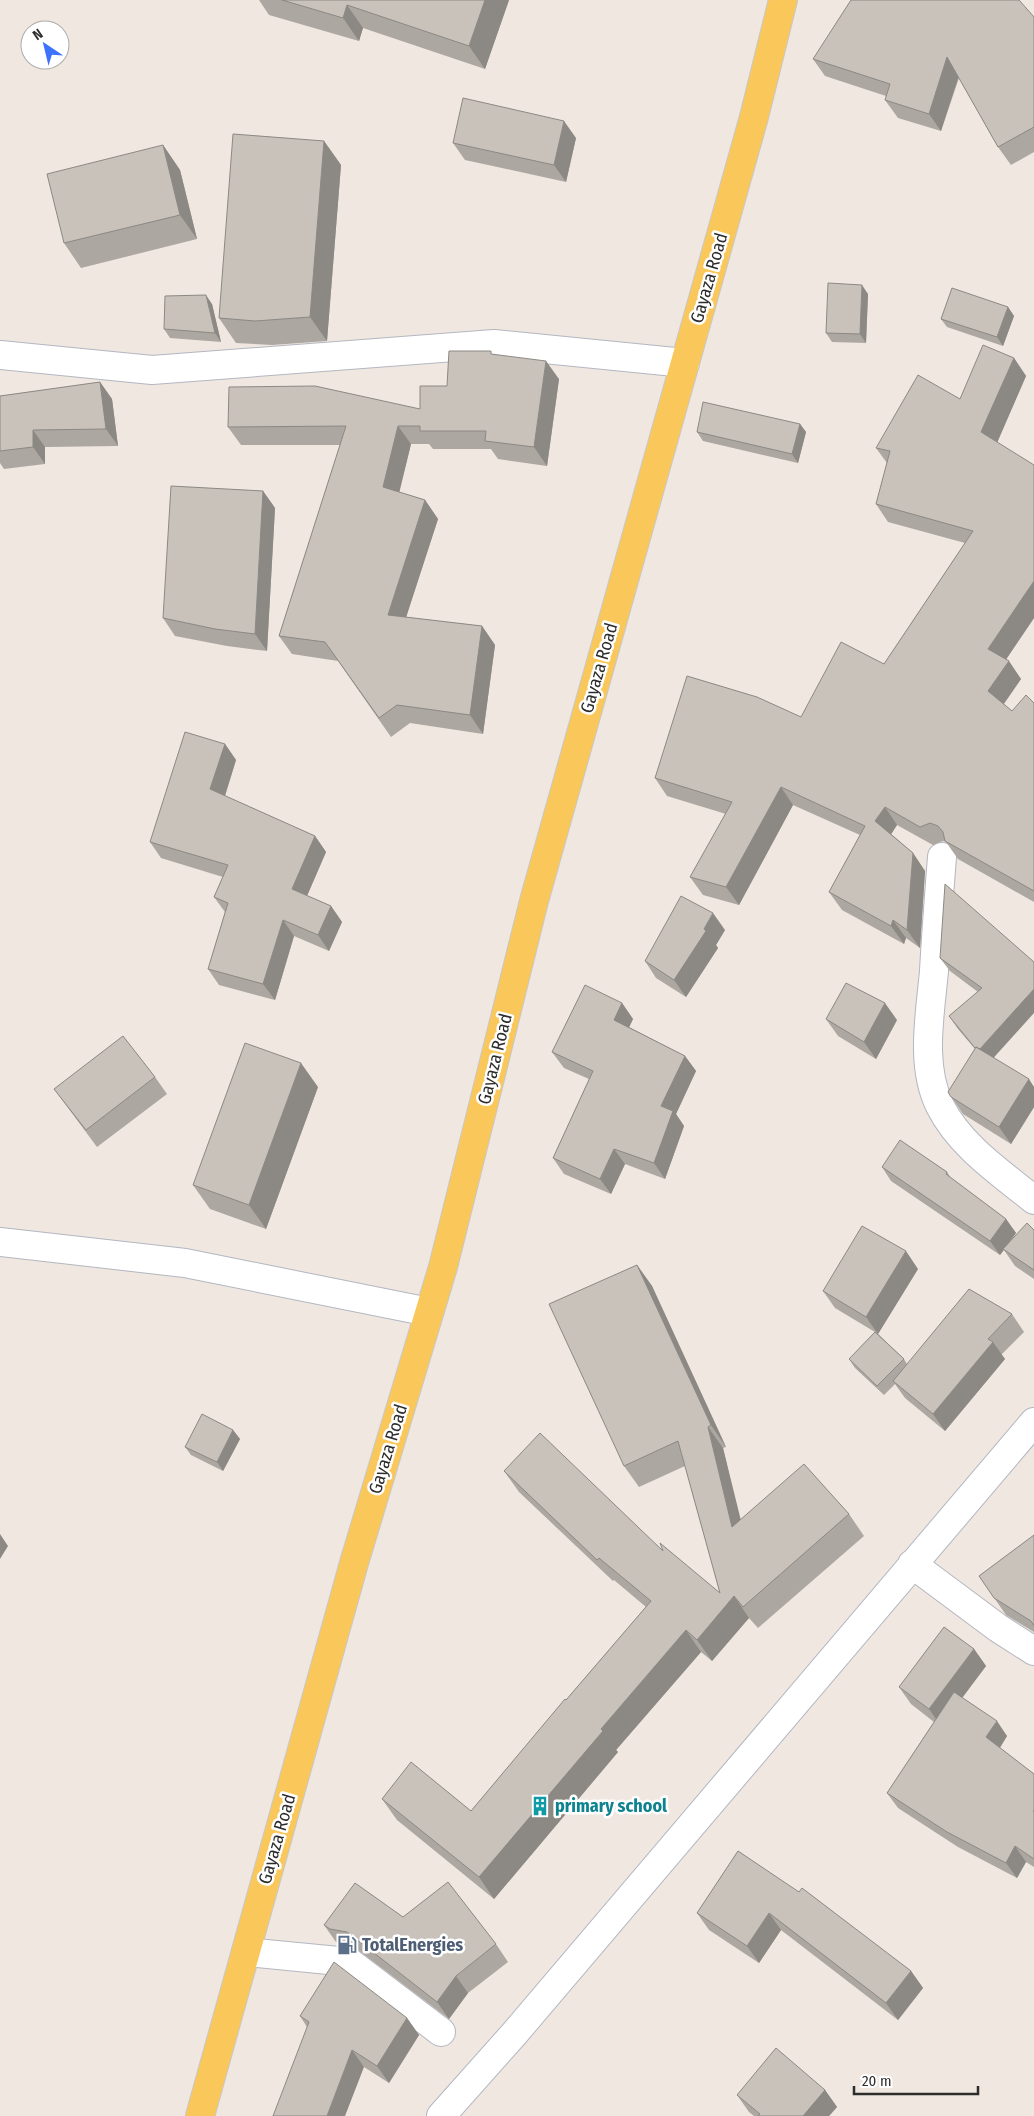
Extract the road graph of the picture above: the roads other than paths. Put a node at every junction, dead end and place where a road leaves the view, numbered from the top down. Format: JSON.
{"nodes":[{"id":1,"x":783,"y":0,"type":"edge"},
{"id":2,"x":0,"y":355,"type":"edge"},
{"id":3,"x":685,"y":363,"type":"junction"},
{"id":4,"x":942,"y":858,"type":"edge"},
{"id":5,"x":1034,"y":1200,"type":"edge"},
{"id":6,"x":0,"y":1242,"type":"edge"},
{"id":7,"x":430,"y":1312,"type":"junction"},
{"id":8,"x":1034,"y":1422,"type":"edge"},
{"id":9,"x":912,"y":1564,"type":"junction"},
{"id":10,"x":1034,"y":1651,"type":"edge"},
{"id":11,"x":246,"y":1952,"type":"junction"},
{"id":12,"x":441,"y":2032,"type":"dead end"},
{"id":13,"x":200,"y":2116,"type":"edge"},
{"id":14,"x":441,"y":2116,"type":"edge"}],
"edges":[{"from":1,"to":3,"type":"main road","name":"Gayaza Road"},
{"from":2,"to":3,"type":"street"},
{"from":3,"to":7,"type":"main road","name":"Gayaza Road"},
{"from":4,"to":5,"type":"street"},
{"from":6,"to":7,"type":"street"},
{"from":7,"to":11,"type":"main road","name":"Gayaza Road"},
{"from":8,"to":9,"type":"street"},
{"from":9,"to":10,"type":"street"},
{"from":9,"to":14,"type":"street"},
{"from":11,"to":12,"type":"street"},
{"from":11,"to":13,"type":"main road","name":"Gayaza Road"}]}
